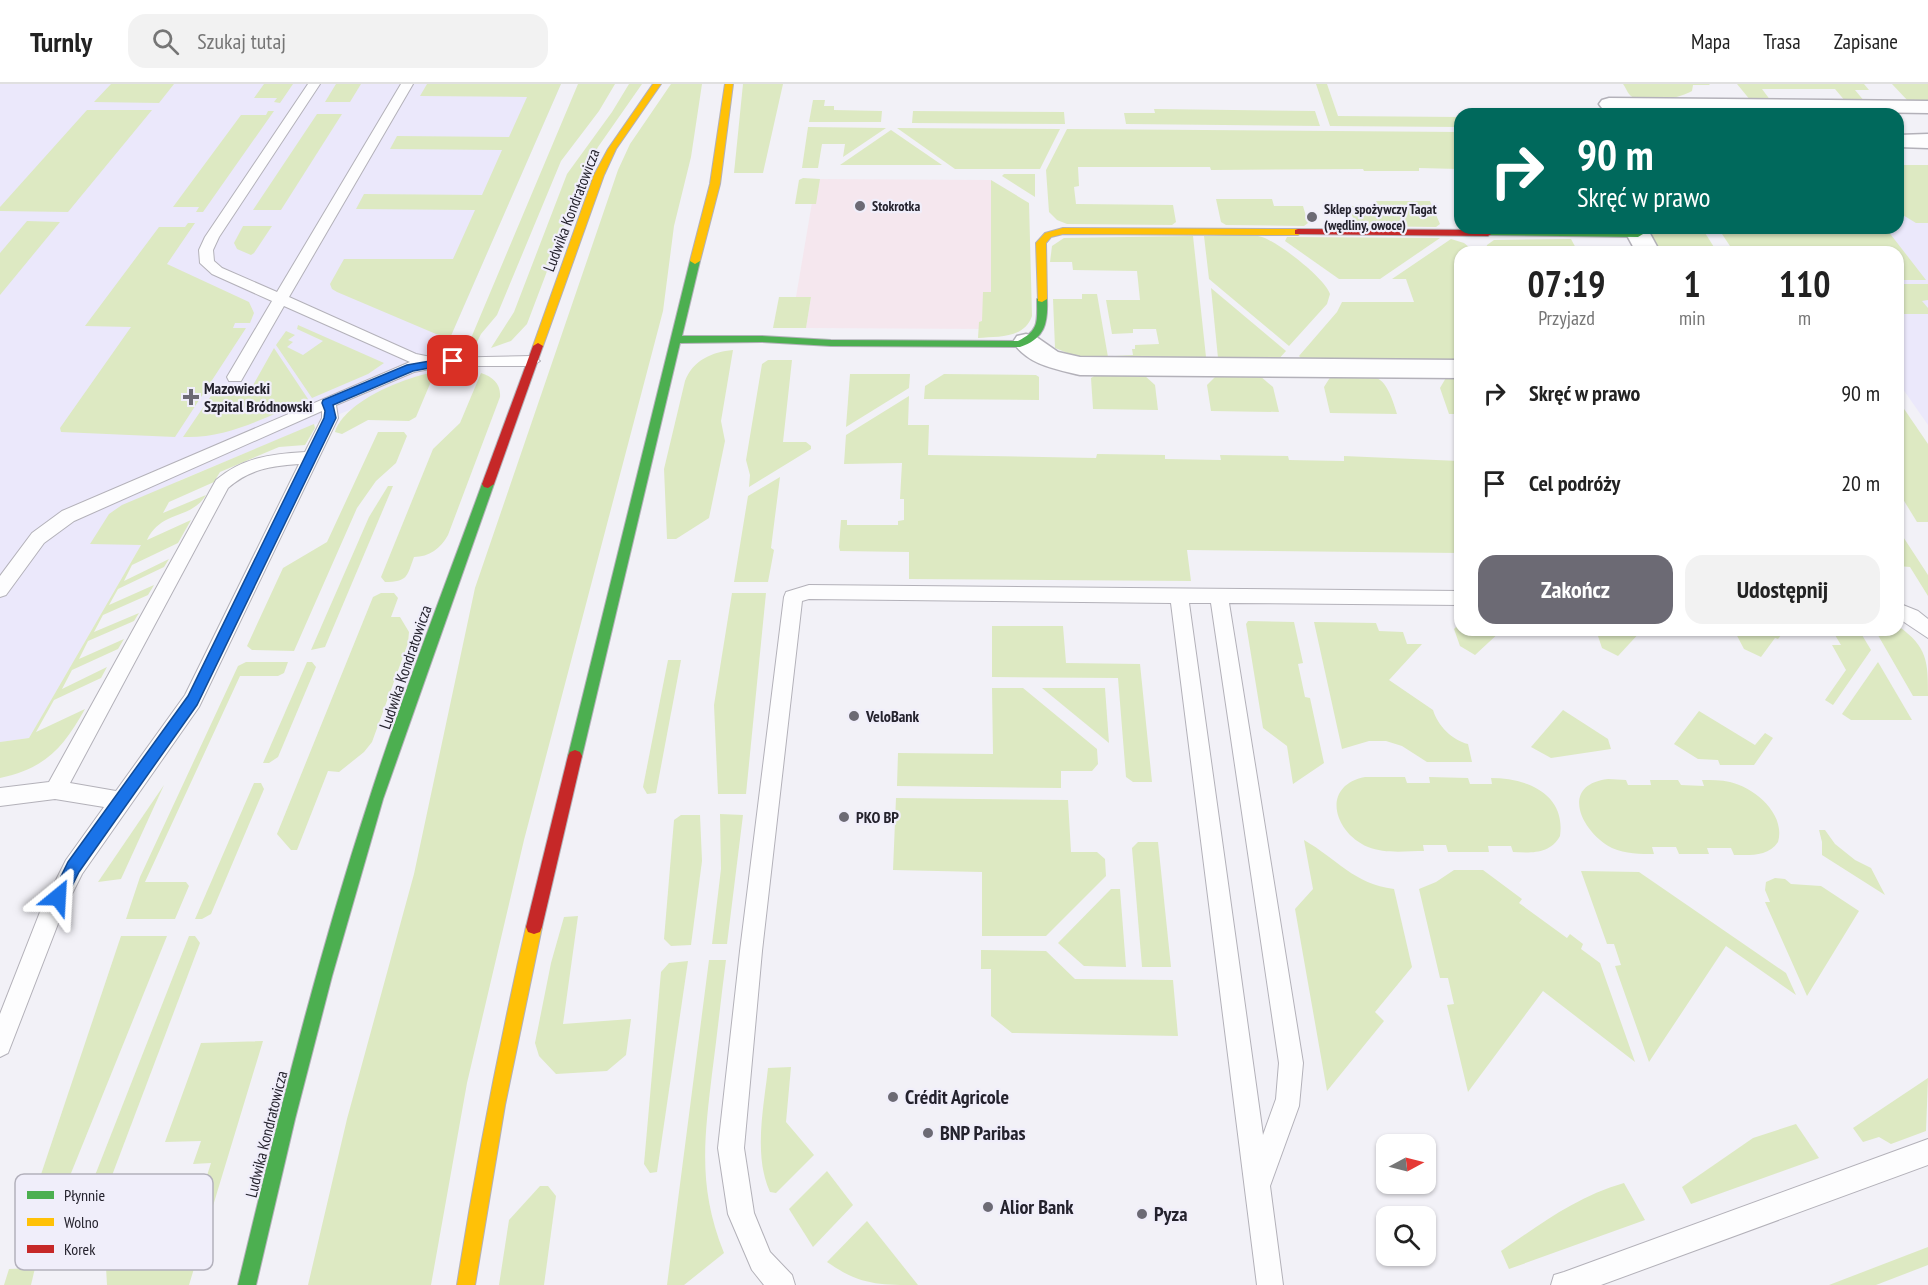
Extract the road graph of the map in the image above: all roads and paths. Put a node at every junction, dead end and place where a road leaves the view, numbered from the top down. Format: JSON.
{"nodes":[{"id":1,"x":314,"y":84,"type":"edge"},
{"id":2,"x":408,"y":84,"type":"edge"},
{"id":3,"x":657,"y":84,"type":"edge"},
{"id":4,"x":729,"y":84,"type":"edge"},
{"id":5,"x":1597,"y":84,"type":"edge"},
{"id":6,"x":1928,"y":106,"type":"edge"},
{"id":7,"x":1612,"y":108,"type":"edge"},
{"id":8,"x":1718,"y":108,"type":"edge"},
{"id":9,"x":1904,"y":141,"type":"edge"},
{"id":10,"x":1928,"y":141,"type":"edge"},
{"id":11,"x":1640,"y":238,"type":"edge"},
{"id":12,"x":281,"y":299,"type":"junction"},
{"id":13,"x":675,"y":340,"type":"junction"},
{"id":14,"x":1026,"y":342,"type":"junction"},
{"id":15,"x":532,"y":361,"type":"junction"},
{"id":16,"x":438,"y":362,"type":"junction"},
{"id":17,"x":1454,"y":369,"type":"edge"},
{"id":18,"x":235,"y":377,"type":"dead end"},
{"id":19,"x":327,"y":403,"type":"junction"},
{"id":20,"x":312,"y":457,"type":"junction"},
{"id":21,"x":0,"y":590,"type":"edge"},
{"id":22,"x":1179,"y":596,"type":"junction"},
{"id":23,"x":1219,"y":596,"type":"junction"},
{"id":24,"x":1454,"y":598,"type":"edge"},
{"id":25,"x":1904,"y":613,"type":"edge"},
{"id":26,"x":1928,"y":630,"type":"edge"},
{"id":27,"x":55,"y":790,"type":"junction"},
{"id":28,"x":0,"y":797,"type":"edge"},
{"id":29,"x":121,"y":801,"type":"junction"},
{"id":30,"x":4,"y":1023,"type":"edge"},
{"id":31,"x":0,"y":1045,"type":"edge"},
{"id":32,"x":1928,"y":1152,"type":"edge"},
{"id":33,"x":1259,"y":1211,"type":"junction"},
{"id":34,"x":247,"y":1285,"type":"edge"},
{"id":35,"x":466,"y":1285,"type":"edge"},
{"id":36,"x":782,"y":1285,"type":"edge"},
{"id":37,"x":1270,"y":1285,"type":"edge"},
{"id":38,"x":1564,"y":1285,"type":"edge"}],
"edges":[{"from":1,"to":12,"type":"lane"},
{"from":2,"to":12,"type":"lane"},
{"from":3,"to":15,"type":"main road","name":"Ludwika Kondratowicza"},
{"from":4,"to":13,"type":"main road"},
{"from":5,"to":7,"type":"street"},
{"from":6,"to":8,"type":"street"},
{"from":9,"to":10,"type":"street"},
{"from":11,"to":14,"type":"main road"},
{"from":12,"to":16,"type":"lane"},
{"from":12,"to":18,"type":"lane"},
{"from":13,"to":14,"type":"main road"},
{"from":13,"to":35,"type":"main road"},
{"from":14,"to":17,"type":"street"},
{"from":15,"to":16,"type":"lane"},
{"from":15,"to":34,"type":"main road","name":"Ludwika Kondratowicza"},
{"from":16,"to":19,"type":"lane"},
{"from":19,"to":20,"type":"lane"},
{"from":19,"to":21,"type":"lane"},
{"from":20,"to":27,"type":"lane"},
{"from":20,"to":29,"type":"lane"},
{"from":22,"to":23,"type":"lane"},
{"from":22,"to":33,"type":"lane"},
{"from":22,"to":36,"type":"lane"},
{"from":23,"to":24,"type":"lane"},
{"from":23,"to":33,"type":"lane"},
{"from":25,"to":26,"type":"lane"},
{"from":27,"to":28,"type":"lane"},
{"from":27,"to":29,"type":"lane"},
{"from":29,"to":30,"type":"lane"},
{"from":30,"to":31,"type":"lane"},
{"from":32,"to":38,"type":"lane"},
{"from":33,"to":37,"type":"lane"}]}
